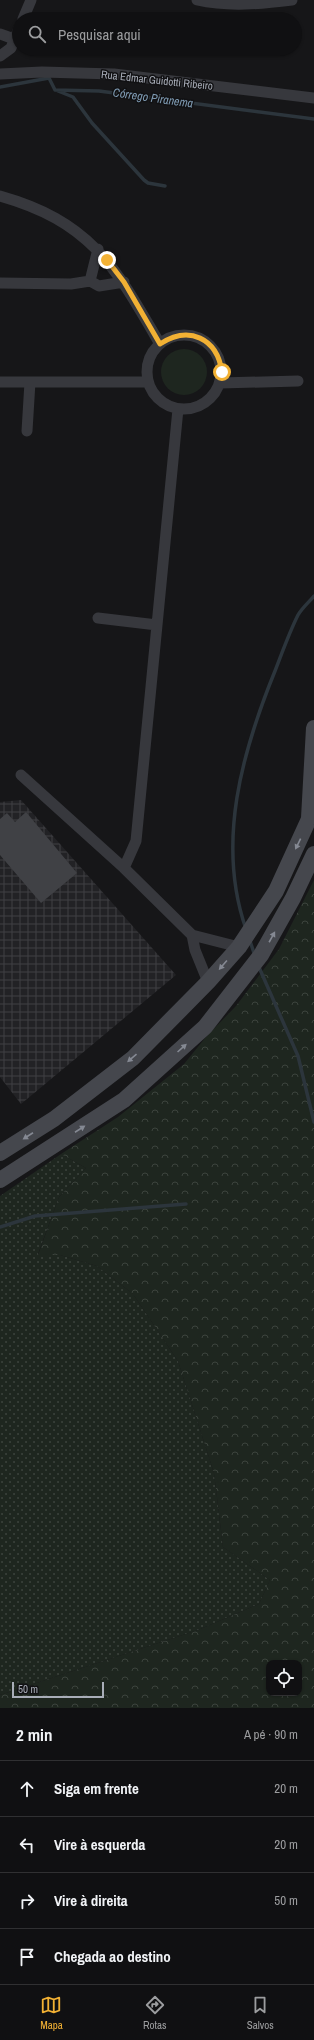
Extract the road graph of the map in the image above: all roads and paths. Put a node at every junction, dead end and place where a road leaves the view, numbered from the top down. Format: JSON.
{"nodes":[{"id":1,"x":31,"y":0,"type":"edge"},
{"id":2,"x":197,"y":0,"type":"edge"},
{"id":3,"x":292,"y":0,"type":"edge"},
{"id":4,"x":26,"y":12,"type":"edge"},
{"id":5,"x":0,"y":34,"type":"edge"},
{"id":6,"x":12,"y":38,"type":"edge"},
{"id":7,"x":12,"y":45,"type":"edge"},
{"id":8,"x":0,"y":56,"type":"edge"},
{"id":9,"x":0,"y":74,"type":"edge"},
{"id":10,"x":314,"y":98,"type":"edge"},
{"id":11,"x":0,"y":196,"type":"edge"},
{"id":12,"x":98,"y":250,"type":"junction"},
{"id":13,"x":90,"y":281,"type":"junction"},
{"id":14,"x":124,"y":282,"type":"junction"},
{"id":15,"x":0,"y":283,"type":"edge"},
{"id":16,"x":160,"y":344,"type":"junction"},
{"id":17,"x":298,"y":381,"type":"dead end"},
{"id":18,"x":0,"y":382,"type":"edge"},
{"id":19,"x":30,"y":382,"type":"junction"},
{"id":20,"x":148,"y":382,"type":"junction"},
{"id":21,"x":220,"y":383,"type":"junction"},
{"id":22,"x":178,"y":409,"type":"junction"},
{"id":23,"x":27,"y":432,"type":"dead end"},
{"id":24,"x":98,"y":618,"type":"dead end"},
{"id":25,"x":157,"y":625,"type":"junction"},
{"id":26,"x":314,"y":728,"type":"edge"},
{"id":27,"x":21,"y":775,"type":"dead end"},
{"id":28,"x":312,"y":814,"type":"edge"},
{"id":29,"x":314,"y":854,"type":"edge"},
{"id":30,"x":124,"y":868,"type":"junction"},
{"id":31,"x":192,"y":935,"type":"junction"},
{"id":32,"x":238,"y":947,"type":"junction"},
{"id":33,"x":208,"y":982,"type":"junction"},
{"id":34,"x":0,"y":1153,"type":"edge"},
{"id":35,"x":0,"y":1180,"type":"edge"}],
"edges":[{"from":1,"to":4,"type":"street"},
{"from":2,"to":3,"type":"street"},
{"from":5,"to":6,"type":"street"},
{"from":7,"to":8,"type":"street"},
{"from":9,"to":10,"type":"street","name":"Rua Edmar Guidotti Ribeiro"},
{"from":11,"to":12,"type":"street"},
{"from":12,"to":13,"type":"street"},
{"from":12,"to":14,"type":"street"},
{"from":13,"to":14,"type":"street"},
{"from":13,"to":15,"type":"street"},
{"from":14,"to":16,"type":"street"},
{"from":16,"to":20,"type":"street"},
{"from":16,"to":21,"type":"street"},
{"from":17,"to":21,"type":"street"},
{"from":18,"to":19,"type":"street"},
{"from":19,"to":20,"type":"street"},
{"from":19,"to":23,"type":"street"},
{"from":20,"to":22,"type":"street"},
{"from":21,"to":22,"type":"street"},
{"from":22,"to":25,"type":"street"},
{"from":24,"to":25,"type":"street"},
{"from":25,"to":30,"type":"street"},
{"from":26,"to":28,"type":"main road"},
{"from":27,"to":30,"type":"street"},
{"from":28,"to":32,"type":"main road","one_way":true},
{"from":35,"to":29,"type":"main road","one_way":true},
{"from":30,"to":31,"type":"street"},
{"from":31,"to":32,"type":"street"},
{"from":31,"to":33,"type":"street"},
{"from":32,"to":33,"type":"main road","one_way":true},
{"from":33,"to":34,"type":"main road","one_way":true}]}
